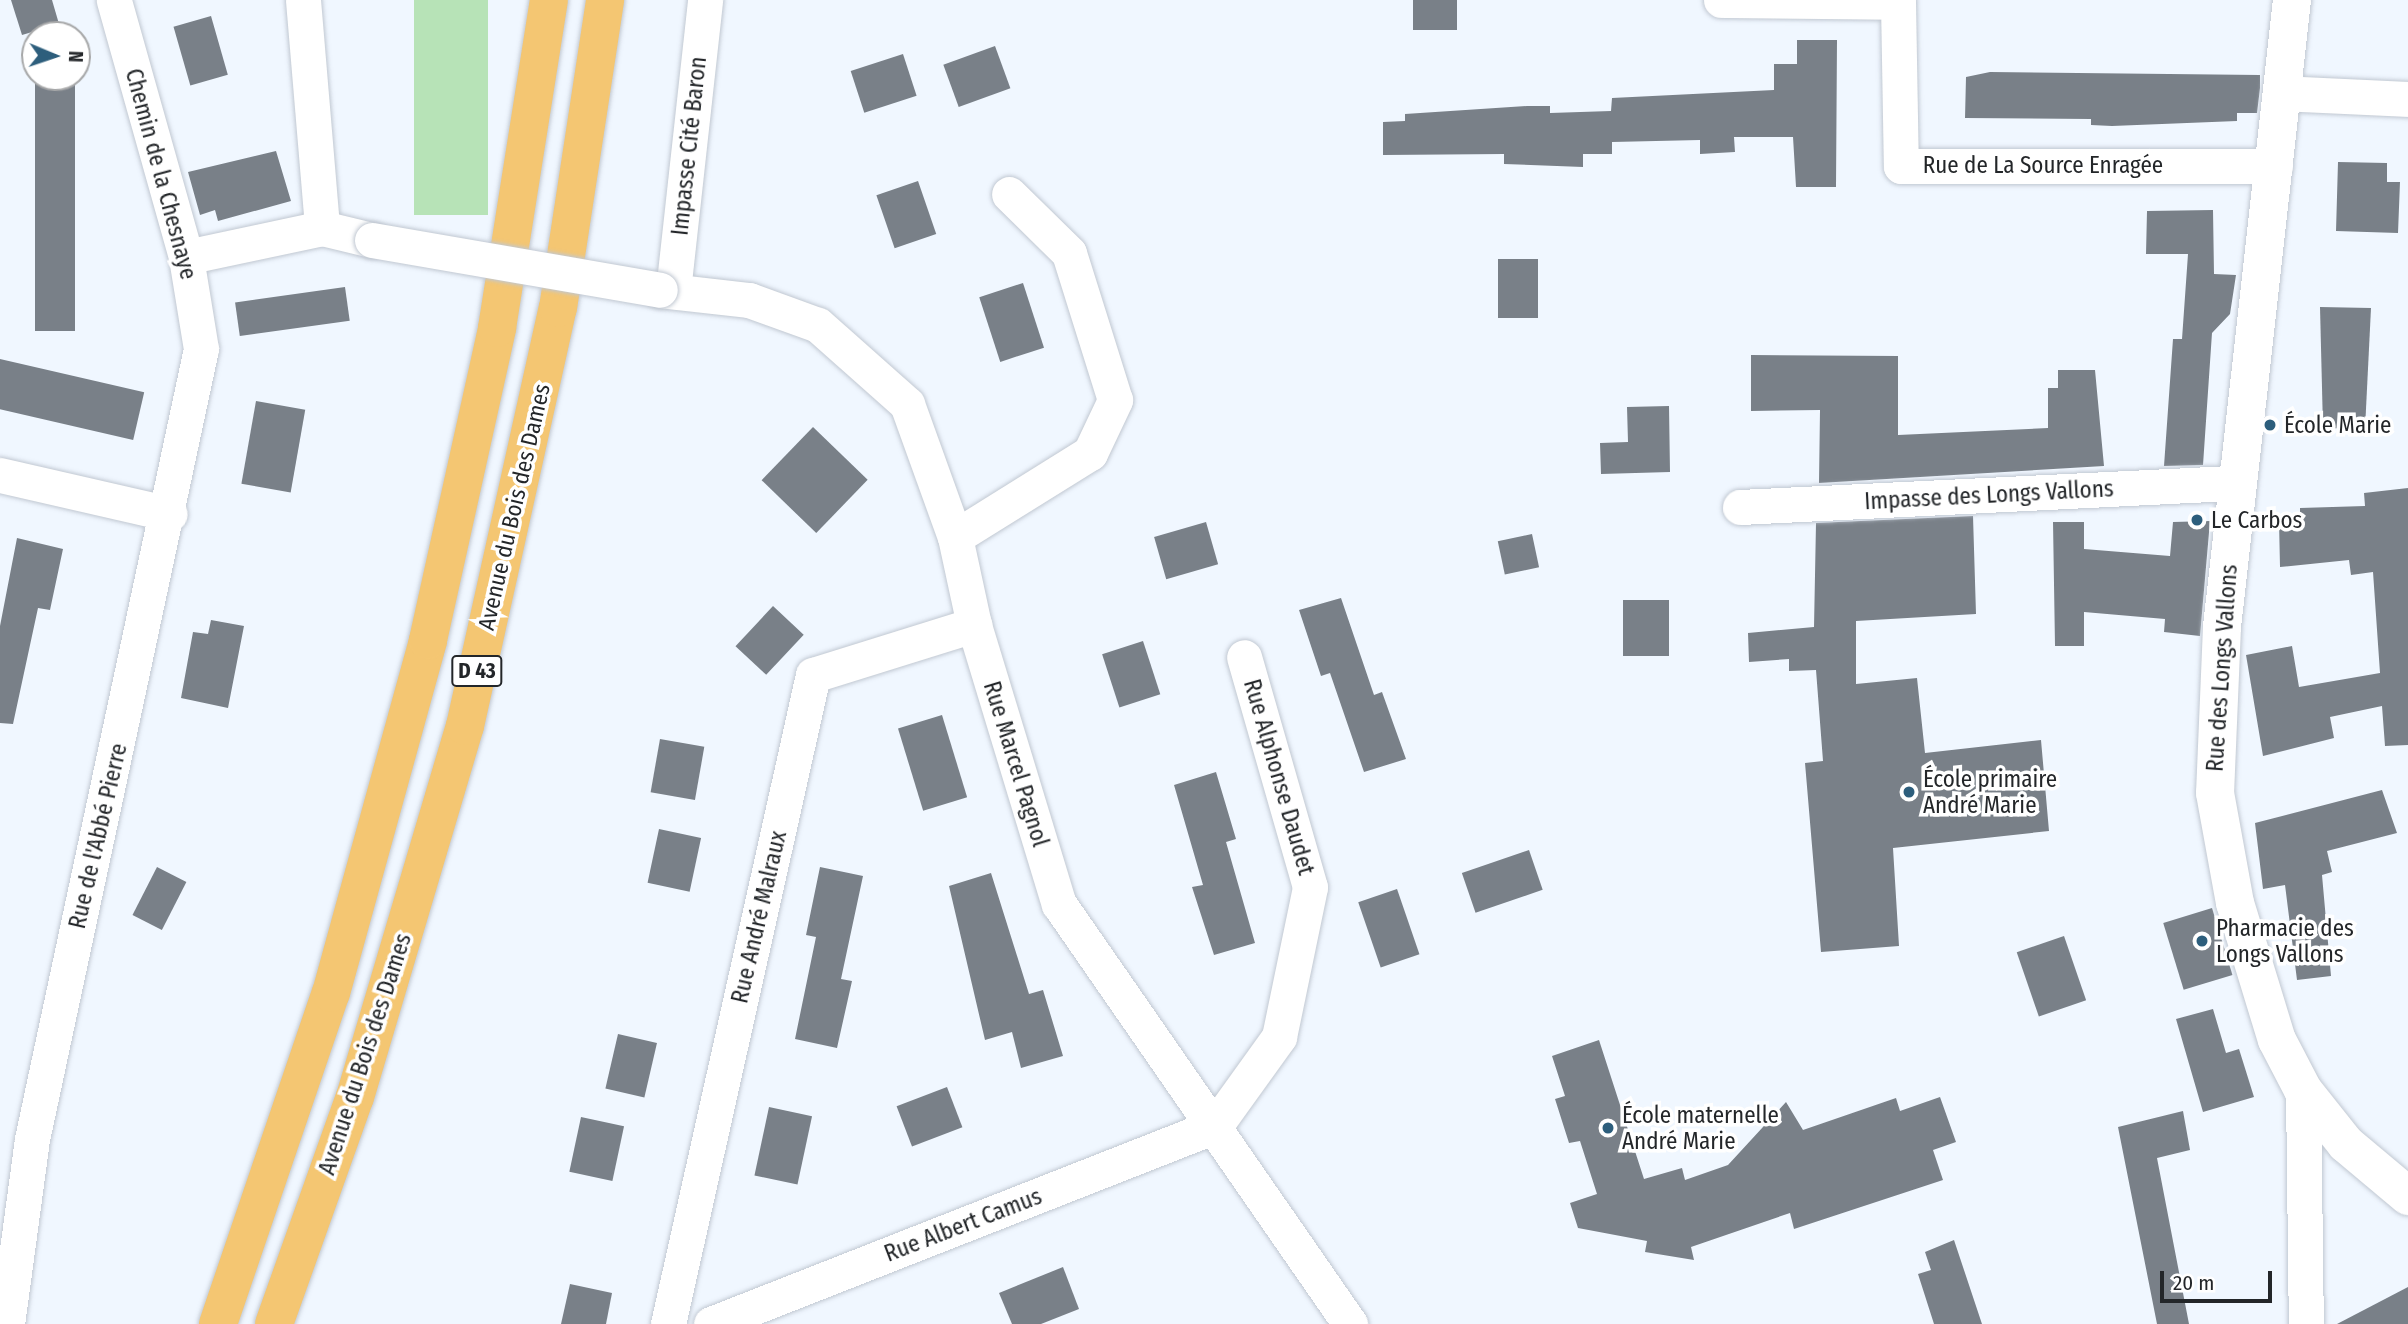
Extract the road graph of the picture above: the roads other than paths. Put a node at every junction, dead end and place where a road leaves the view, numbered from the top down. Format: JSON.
{"nodes":[{"id":1,"x":114,"y":0,"type":"edge"},
{"id":2,"x":303,"y":0,"type":"edge"},
{"id":3,"x":549,"y":0,"type":"edge"},
{"id":4,"x":605,"y":0,"type":"edge"},
{"id":5,"x":705,"y":0,"type":"edge"},
{"id":6,"x":1721,"y":0,"type":"edge"},
{"id":7,"x":2292,"y":0,"type":"edge"},
{"id":8,"x":2281,"y":93,"type":"junction"},
{"id":9,"x":2408,"y":99,"type":"edge"},
{"id":10,"x":2275,"y":166,"type":"junction"},
{"id":11,"x":1009,"y":194,"type":"dead end"},
{"id":12,"x":322,"y":228,"type":"junction"},
{"id":13,"x":186,"y":257,"type":"junction"},
{"id":14,"x":667,"y":291,"type":"junction"},
{"id":15,"x":201,"y":349,"type":"joint"},
{"id":16,"x":0,"y":475,"type":"edge"},
{"id":17,"x":2238,"y":483,"type":"junction"},
{"id":18,"x":1740,"y":507,"type":"dead end"},
{"id":19,"x":170,"y":514,"type":"junction"},
{"id":20,"x":955,"y":537,"type":"junction"},
{"id":21,"x":974,"y":625,"type":"junction"},
{"id":22,"x":1244,"y":657,"type":"dead end"},
{"id":23,"x":2303,"y":1090,"type":"junction"},
{"id":24,"x":1215,"y":1126,"type":"junction"},
{"id":25,"x":2408,"y":1196,"type":"edge"},
{"id":26,"x":7,"y":1324,"type":"edge"},
{"id":27,"x":218,"y":1324,"type":"edge"},
{"id":28,"x":274,"y":1324,"type":"edge"},
{"id":29,"x":668,"y":1324,"type":"edge"},
{"id":30,"x":711,"y":1324,"type":"edge"},
{"id":31,"x":1350,"y":1324,"type":"edge"},
{"id":32,"x":2306,"y":1324,"type":"edge"}],
"edges":[{"from":1,"to":13,"type":"street","name":"Chemin de la Chesnaye"},
{"from":2,"to":12,"type":"street"},
{"from":3,"to":27,"type":"highway","number":"D 43"},
{"from":4,"to":28,"type":"highway","name":"Avenue du Bois des Dames","number":"D 43"},
{"from":5,"to":14,"type":"street","name":"Impasse Cité Baron"},
{"from":6,"to":10,"type":"street","name":"Rue de La Source Enragée"},
{"from":7,"to":8,"type":"street","name":"Rue des Longs Vallons"},
{"from":8,"to":9,"type":"street"},
{"from":8,"to":10,"type":"street","name":"Rue des Longs Vallons"},
{"from":10,"to":17,"type":"street","name":"Rue des Longs Vallons"},
{"from":11,"to":20,"type":"street"},
{"from":12,"to":13,"type":"street"},
{"from":12,"to":14,"type":"street","name":"Rue Marcel Pagnol","bridge":true},
{"from":13,"to":15,"type":"street","name":"Chemin de la Chesnaye"},
{"from":14,"to":20,"type":"street","name":"Rue Marcel Pagnol"},
{"from":15,"to":19,"type":"street","name":"Rue de l'Abbé Pierre"},
{"from":16,"to":19,"type":"street"},
{"from":17,"to":18,"type":"street","name":"Impasse des Longs Vallons"},
{"from":17,"to":23,"type":"street","name":"Rue des Longs Vallons"},
{"from":19,"to":26,"type":"street","name":"Rue de l'Abbé Pierre"},
{"from":20,"to":21,"type":"street","name":"Rue Marcel Pagnol"},
{"from":21,"to":24,"type":"street","name":"Rue Marcel Pagnol"},
{"from":21,"to":29,"type":"street","name":"Rue André Malraux"},
{"from":22,"to":24,"type":"street","name":"Rue Alphonse Daudet"},
{"from":23,"to":25,"type":"street","name":"Rue des Longs Vallons"},
{"from":23,"to":32,"type":"street"},
{"from":24,"to":30,"type":"street","name":"Rue Albert Camus"},
{"from":24,"to":31,"type":"street","name":"Rue Marcel Pagnol"}]}
